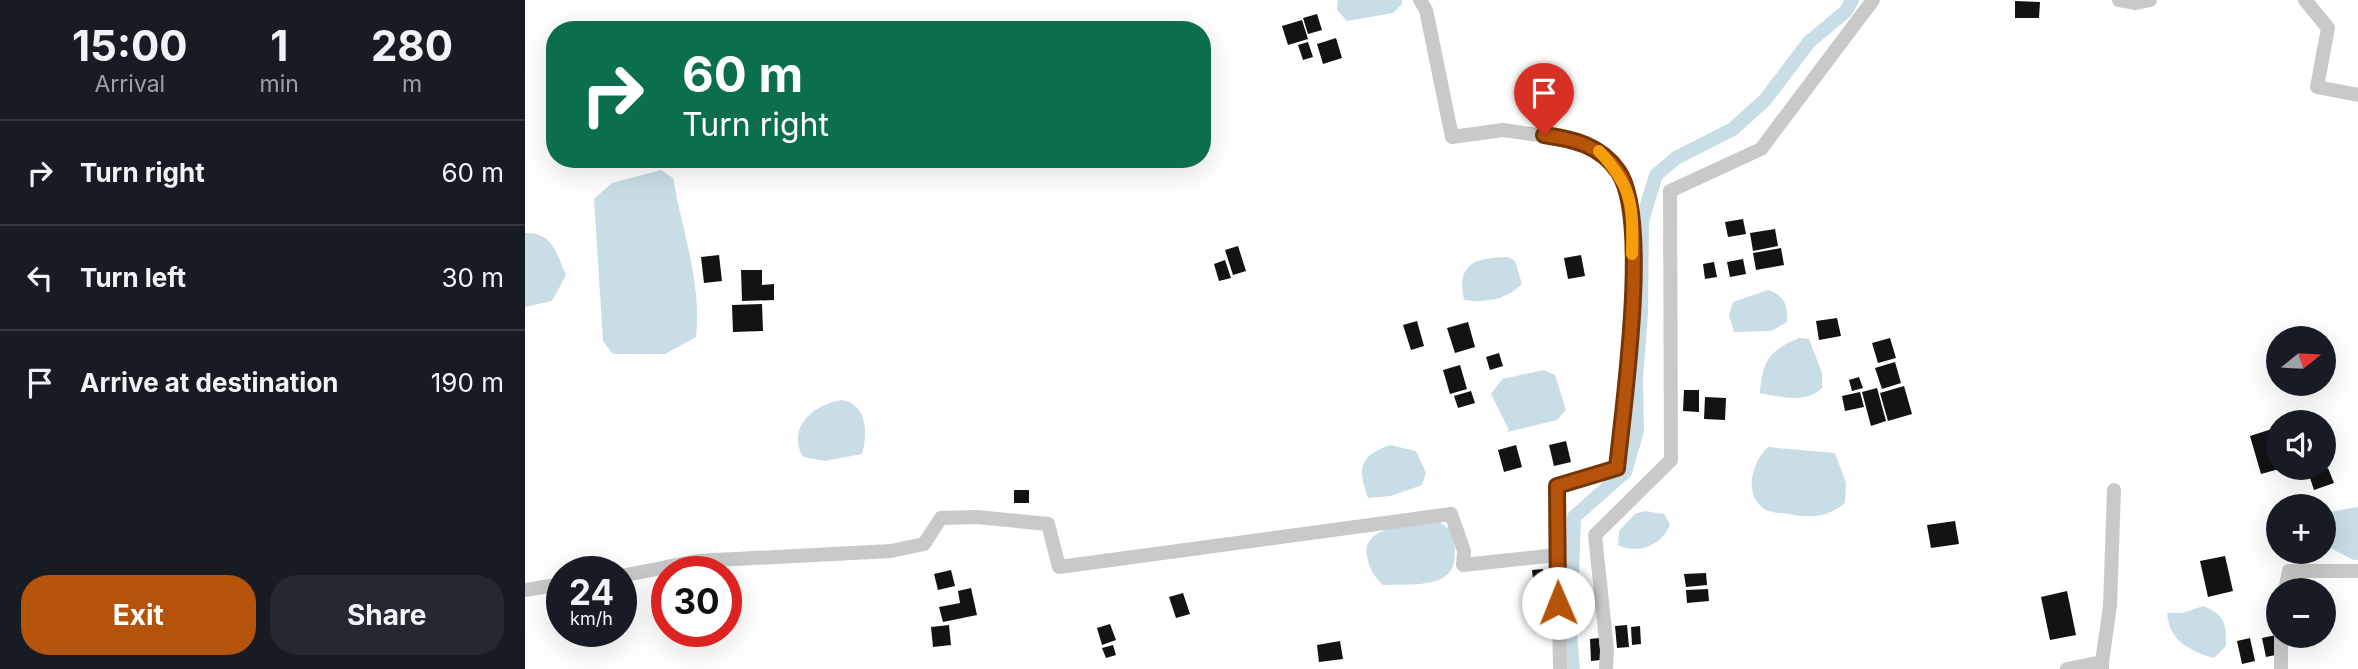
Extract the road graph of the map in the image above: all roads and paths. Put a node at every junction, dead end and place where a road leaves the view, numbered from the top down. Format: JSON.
{"nodes":[{"id":1,"x":1420,"y":0,"type":"edge"},
{"id":2,"x":1873,"y":0,"type":"edge"},
{"id":3,"x":2119,"y":0,"type":"edge"},
{"id":4,"x":2150,"y":0,"type":"edge"},
{"id":5,"x":2305,"y":0,"type":"edge"},
{"id":6,"x":2358,"y":95,"type":"edge"},
{"id":7,"x":2114,"y":490,"type":"dead end"},
{"id":8,"x":1557,"y":555,"type":"junction"},
{"id":9,"x":2358,"y":571,"type":"edge"},
{"id":10,"x":637,"y":573,"type":"edge"},
{"id":11,"x":2287,"y":578,"type":"edge"},
{"id":12,"x":546,"y":587,"type":"edge"},
{"id":13,"x":525,"y":590,"type":"edge"},
{"id":14,"x":2281,"y":648,"type":"edge"},
{"id":15,"x":2102,"y":665,"type":"edge"},
{"id":16,"x":1560,"y":669,"type":"edge"},
{"id":17,"x":1606,"y":669,"type":"edge"},
{"id":18,"x":2067,"y":669,"type":"edge"},
{"id":19,"x":2281,"y":669,"type":"edge"}],
"edges":[{"from":1,"to":8,"type":"street"},
{"from":2,"to":17,"type":"street"},
{"from":3,"to":4,"type":"street"},
{"from":5,"to":6,"type":"street"},
{"from":7,"to":15,"type":"street"},
{"from":8,"to":10,"type":"street"},
{"from":8,"to":16,"type":"street"},
{"from":9,"to":11,"type":"street"},
{"from":12,"to":13,"type":"street"},
{"from":14,"to":19,"type":"street"},
{"from":15,"to":18,"type":"street"}]}
